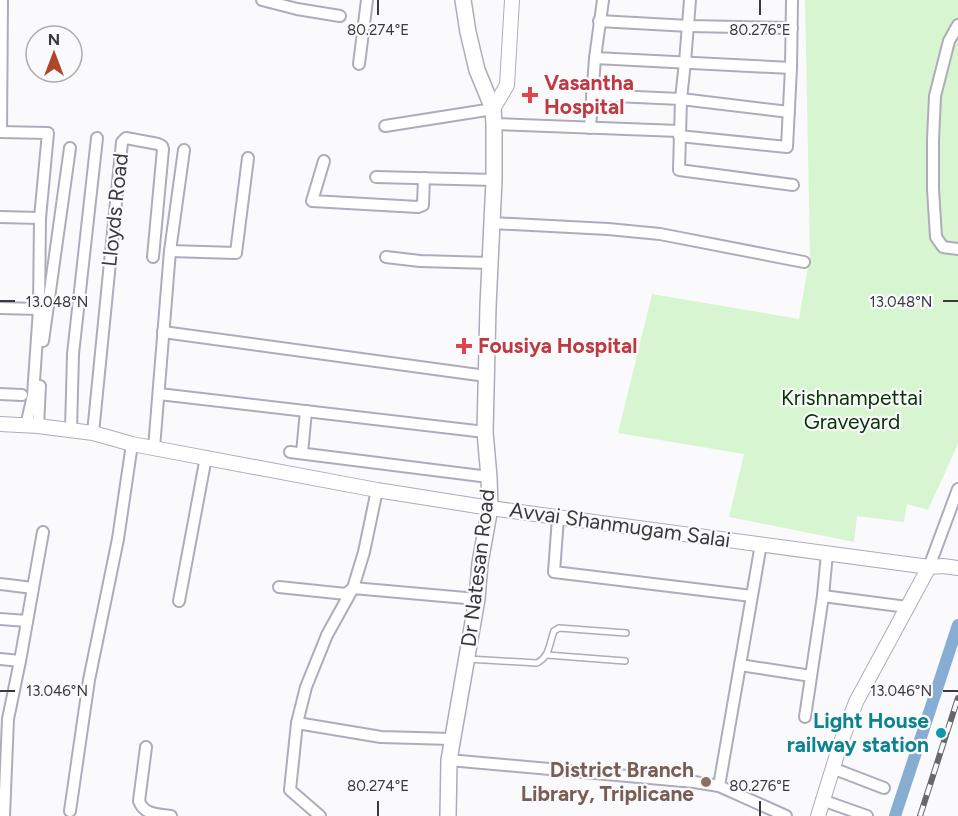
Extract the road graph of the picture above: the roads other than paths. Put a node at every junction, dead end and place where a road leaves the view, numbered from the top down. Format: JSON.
{"nodes":[{"id":1,"x":2,"y":0,"type":"edge"},
{"id":2,"x":262,"y":0,"type":"edge"},
{"id":3,"x":367,"y":0,"type":"edge"},
{"id":4,"x":463,"y":0,"type":"edge"},
{"id":5,"x":512,"y":0,"type":"edge"},
{"id":6,"x":603,"y":0,"type":"edge"},
{"id":7,"x":690,"y":0,"type":"edge"},
{"id":8,"x":792,"y":0,"type":"edge"},
{"id":9,"x":340,"y":16,"type":"dead end"},
{"id":10,"x":599,"y":21,"type":"junction"},
{"id":11,"x":958,"y":25,"type":"edge"},
{"id":12,"x":689,"y":26,"type":"junction"},
{"id":13,"x":792,"y":28,"type":"junction"},
{"id":14,"x":595,"y":58,"type":"junction"},
{"id":15,"x":685,"y":63,"type":"junction"},
{"id":16,"x":359,"y":64,"type":"dead end"},
{"id":17,"x":791,"y":68,"type":"junction"},
{"id":18,"x":592,"y":95,"type":"junction"},
{"id":19,"x":681,"y":99,"type":"junction"},
{"id":20,"x":789,"y":112,"type":"junction"},
{"id":21,"x":494,"y":117,"type":"junction"},
{"id":22,"x":386,"y":126,"type":"dead end"},
{"id":23,"x":590,"y":128,"type":"junction"},
{"id":24,"x":0,"y":132,"type":"edge"},
{"id":25,"x":679,"y":133,"type":"junction"},
{"id":26,"x":97,"y":138,"type":"dead end"},
{"id":27,"x":70,"y":148,"type":"dead end"},
{"id":28,"x":184,"y":150,"type":"dead end"},
{"id":29,"x":248,"y":158,"type":"dead end"},
{"id":30,"x":324,"y":160,"type":"dead end"},
{"id":31,"x":376,"y":177,"type":"dead end"},
{"id":32,"x":424,"y":178,"type":"junction"},
{"id":33,"x":494,"y":180,"type":"junction"},
{"id":34,"x":793,"y":185,"type":"dead end"},
{"id":35,"x":0,"y":217,"type":"edge"},
{"id":36,"x":40,"y":218,"type":"junction"},
{"id":37,"x":492,"y":223,"type":"junction"},
{"id":38,"x":958,"y":249,"type":"edge"},
{"id":39,"x":170,"y":251,"type":"junction"},
{"id":40,"x":153,"y":257,"type":"dead end"},
{"id":41,"x":386,"y":257,"type":"dead end"},
{"id":42,"x":804,"y":262,"type":"dead end"},
{"id":43,"x":490,"y":263,"type":"junction"},
{"id":44,"x":0,"y":308,"type":"edge"},
{"id":45,"x":39,"y":309,"type":"junction"},
{"id":46,"x":163,"y":332,"type":"junction"},
{"id":47,"x":486,"y":376,"type":"junction"},
{"id":48,"x":0,"y":394,"type":"edge"},
{"id":49,"x":159,"y":394,"type":"junction"},
{"id":50,"x":22,"y":395,"type":"dead end"},
{"id":51,"x":306,"y":411,"type":"junction"},
{"id":52,"x":0,"y":424,"type":"edge"},
{"id":53,"x":32,"y":426,"type":"junction"},
{"id":54,"x":70,"y":430,"type":"junction"},
{"id":55,"x":485,"y":432,"type":"junction"},
{"id":56,"x":93,"y":433,"type":"junction"},
{"id":57,"x":132,"y":444,"type":"junction"},
{"id":58,"x":154,"y":448,"type":"junction"},
{"id":59,"x":206,"y":457,"type":"junction"},
{"id":60,"x":489,"y":477,"type":"junction"},
{"id":61,"x":958,"y":489,"type":"edge"},
{"id":62,"x":377,"y":490,"type":"junction"},
{"id":63,"x":490,"y":508,"type":"junction"},
{"id":64,"x":558,"y":518,"type":"junction"},
{"id":65,"x":43,"y":532,"type":"dead end"},
{"id":66,"x":761,"y":544,"type":"junction"},
{"id":67,"x":827,"y":553,"type":"junction"},
{"id":68,"x":936,"y":567,"type":"junction"},
{"id":69,"x":958,"y":568,"type":"edge"},
{"id":70,"x":0,"y":584,"type":"edge"},
{"id":71,"x":279,"y":587,"type":"dead end"},
{"id":72,"x":33,"y":588,"type":"junction"},
{"id":73,"x":353,"y":588,"type":"junction"},
{"id":74,"x":752,"y":596,"type":"junction"},
{"id":75,"x":823,"y":596,"type":"junction"},
{"id":76,"x":477,"y":599,"type":"junction"},
{"id":77,"x":179,"y":601,"type":"dead end"},
{"id":78,"x":908,"y":607,"type":"junction"},
{"id":79,"x":0,"y":619,"type":"edge"},
{"id":80,"x":27,"y":621,"type":"junction"},
{"id":81,"x":626,"y":633,"type":"dead end"},
{"id":82,"x":547,"y":655,"type":"junction"},
{"id":83,"x":466,"y":658,"type":"junction"},
{"id":84,"x":0,"y":659,"type":"edge"},
{"id":85,"x":20,"y":661,"type":"junction"},
{"id":86,"x":625,"y":661,"type":"dead end"},
{"id":87,"x":740,"y":665,"type":"junction"},
{"id":88,"x":811,"y":676,"type":"junction"},
{"id":89,"x":805,"y":717,"type":"dead end"},
{"id":90,"x":4,"y":719,"type":"edge"},
{"id":91,"x":297,"y":723,"type":"junction"},
{"id":92,"x":452,"y":740,"type":"junction"},
{"id":93,"x":146,"y":747,"type":"dead end"},
{"id":94,"x":449,"y":760,"type":"junction"},
{"id":95,"x":832,"y":768,"type":"junction"},
{"id":96,"x":719,"y":786,"type":"junction"},
{"id":97,"x":884,"y":788,"type":"dead end"},
{"id":98,"x":822,"y":800,"type":"junction"},
{"id":99,"x":70,"y":811,"type":"dead end"},
{"id":100,"x":4,"y":816,"type":"edge"},
{"id":101,"x":171,"y":816,"type":"edge"},
{"id":102,"x":320,"y":816,"type":"edge"},
{"id":103,"x":448,"y":816,"type":"edge"},
{"id":104,"x":786,"y":816,"type":"edge"},
{"id":105,"x":818,"y":816,"type":"edge"},
{"id":106,"x":867,"y":816,"type":"edge"}],
"edges":[{"from":1,"to":24,"type":"street"},
{"from":2,"to":9,"type":"street"},
{"from":3,"to":16,"type":"street"},
{"from":4,"to":21,"type":"main road","name":"Dr Natesan Road"},
{"from":5,"to":21,"type":"street"},
{"from":6,"to":10,"type":"street"},
{"from":7,"to":12,"type":"street"},
{"from":8,"to":13,"type":"street"},
{"from":10,"to":12,"type":"street"},
{"from":10,"to":14,"type":"street"},
{"from":11,"to":38,"type":"street"},
{"from":12,"to":13,"type":"street"},
{"from":12,"to":15,"type":"street"},
{"from":13,"to":17,"type":"street"},
{"from":14,"to":15,"type":"street"},
{"from":14,"to":18,"type":"street"},
{"from":15,"to":17,"type":"street"},
{"from":15,"to":19,"type":"street"},
{"from":17,"to":20,"type":"street"},
{"from":18,"to":19,"type":"street"},
{"from":18,"to":23,"type":"street"},
{"from":19,"to":20,"type":"street"},
{"from":19,"to":25,"type":"street"},
{"from":20,"to":25,"type":"street"},
{"from":21,"to":22,"type":"street"},
{"from":21,"to":23,"type":"street"},
{"from":21,"to":33,"type":"main road","name":"Dr Natesan Road"},
{"from":23,"to":25,"type":"street"},
{"from":24,"to":36,"type":"street"},
{"from":25,"to":34,"type":"street"},
{"from":26,"to":54,"type":"street"},
{"from":27,"to":53,"type":"street"},
{"from":28,"to":39,"type":"street"},
{"from":29,"to":39,"type":"street"},
{"from":30,"to":32,"type":"street"},
{"from":31,"to":32,"type":"street"},
{"from":32,"to":33,"type":"street"},
{"from":33,"to":37,"type":"main road","name":"Dr Natesan Road"},
{"from":35,"to":36,"type":"street"},
{"from":36,"to":45,"type":"street"},
{"from":37,"to":42,"type":"street"},
{"from":37,"to":43,"type":"main road","name":"Dr Natesan Road"},
{"from":39,"to":46,"type":"street"},
{"from":40,"to":56,"type":"street","name":"Lloyds Road"},
{"from":41,"to":43,"type":"street"},
{"from":43,"to":47,"type":"main road","name":"Dr Natesan Road"},
{"from":44,"to":45,"type":"street"},
{"from":45,"to":53,"type":"street"},
{"from":46,"to":47,"type":"street"},
{"from":46,"to":49,"type":"street"},
{"from":47,"to":55,"type":"main road","name":"Dr Natesan Road"},
{"from":48,"to":50,"type":"street"},
{"from":49,"to":51,"type":"street"},
{"from":49,"to":58,"type":"street"},
{"from":51,"to":55,"type":"street"},
{"from":51,"to":60,"type":"street"},
{"from":52,"to":53,"type":"street","name":"Avvai Shanmugam Salai"},
{"from":53,"to":54,"type":"street","name":"Avvai Shanmugam Salai"},
{"from":54,"to":56,"type":"street","name":"Avvai Shanmugam Salai"},
{"from":55,"to":60,"type":"main road","name":"Dr Natesan Road"},
{"from":56,"to":57,"type":"street","name":"Avvai Shanmugam Salai"},
{"from":57,"to":58,"type":"street","name":"Avvai Shanmugam Salai"},
{"from":57,"to":99,"type":"street"},
{"from":58,"to":59,"type":"street","name":"Avvai Shanmugam Salai"},
{"from":59,"to":62,"type":"street","name":"Avvai Shanmugam Salai"},
{"from":59,"to":77,"type":"street"},
{"from":60,"to":63,"type":"main road","name":"Dr Natesan Road"},
{"from":61,"to":68,"type":"street"},
{"from":62,"to":63,"type":"street","name":"Avvai Shanmugam Salai"},
{"from":62,"to":73,"type":"street"},
{"from":63,"to":64,"type":"street","name":"Avvai Shanmugam Salai"},
{"from":63,"to":76,"type":"main road","name":"Dr Natesan Road"},
{"from":64,"to":66,"type":"street","name":"Avvai Shanmugam Salai"},
{"from":64,"to":74,"type":"street"},
{"from":65,"to":72,"type":"street"},
{"from":66,"to":67,"type":"street","name":"Avvai Shanmugam Salai"},
{"from":66,"to":74,"type":"street"},
{"from":67,"to":68,"type":"street","name":"Avvai Shanmugam Salai"},
{"from":67,"to":75,"type":"street"},
{"from":68,"to":69,"type":"street","name":"Avvai Shanmugam Salai"},
{"from":68,"to":78,"type":"street"},
{"from":70,"to":72,"type":"street"},
{"from":71,"to":73,"type":"street"},
{"from":72,"to":80,"type":"street"},
{"from":73,"to":76,"type":"street"},
{"from":73,"to":91,"type":"street"},
{"from":74,"to":87,"type":"street"},
{"from":75,"to":78,"type":"street"},
{"from":75,"to":88,"type":"street"},
{"from":76,"to":83,"type":"main road","name":"Dr Natesan Road"},
{"from":78,"to":95,"type":"street"},
{"from":79,"to":80,"type":"street"},
{"from":80,"to":85,"type":"street"},
{"from":81,"to":82,"type":"lane"},
{"from":82,"to":83,"type":"lane"},
{"from":82,"to":86,"type":"lane"},
{"from":83,"to":92,"type":"main road","name":"Dr Natesan Road"},
{"from":84,"to":85,"type":"street"},
{"from":85,"to":90,"type":"street"},
{"from":87,"to":88,"type":"street"},
{"from":87,"to":96,"type":"street"},
{"from":88,"to":89,"type":"street"},
{"from":90,"to":100,"type":"street"},
{"from":91,"to":92,"type":"street"},
{"from":91,"to":102,"type":"street"},
{"from":92,"to":94,"type":"main road","name":"Dr Natesan Road"},
{"from":93,"to":101,"type":"street"},
{"from":94,"to":96,"type":"street"},
{"from":94,"to":103,"type":"main road","name":"Dr Natesan Road"},
{"from":95,"to":97,"type":"street"},
{"from":95,"to":98,"type":"street"},
{"from":96,"to":104,"type":"street"},
{"from":98,"to":105,"type":"street"},
{"from":98,"to":106,"type":"street"}]}
